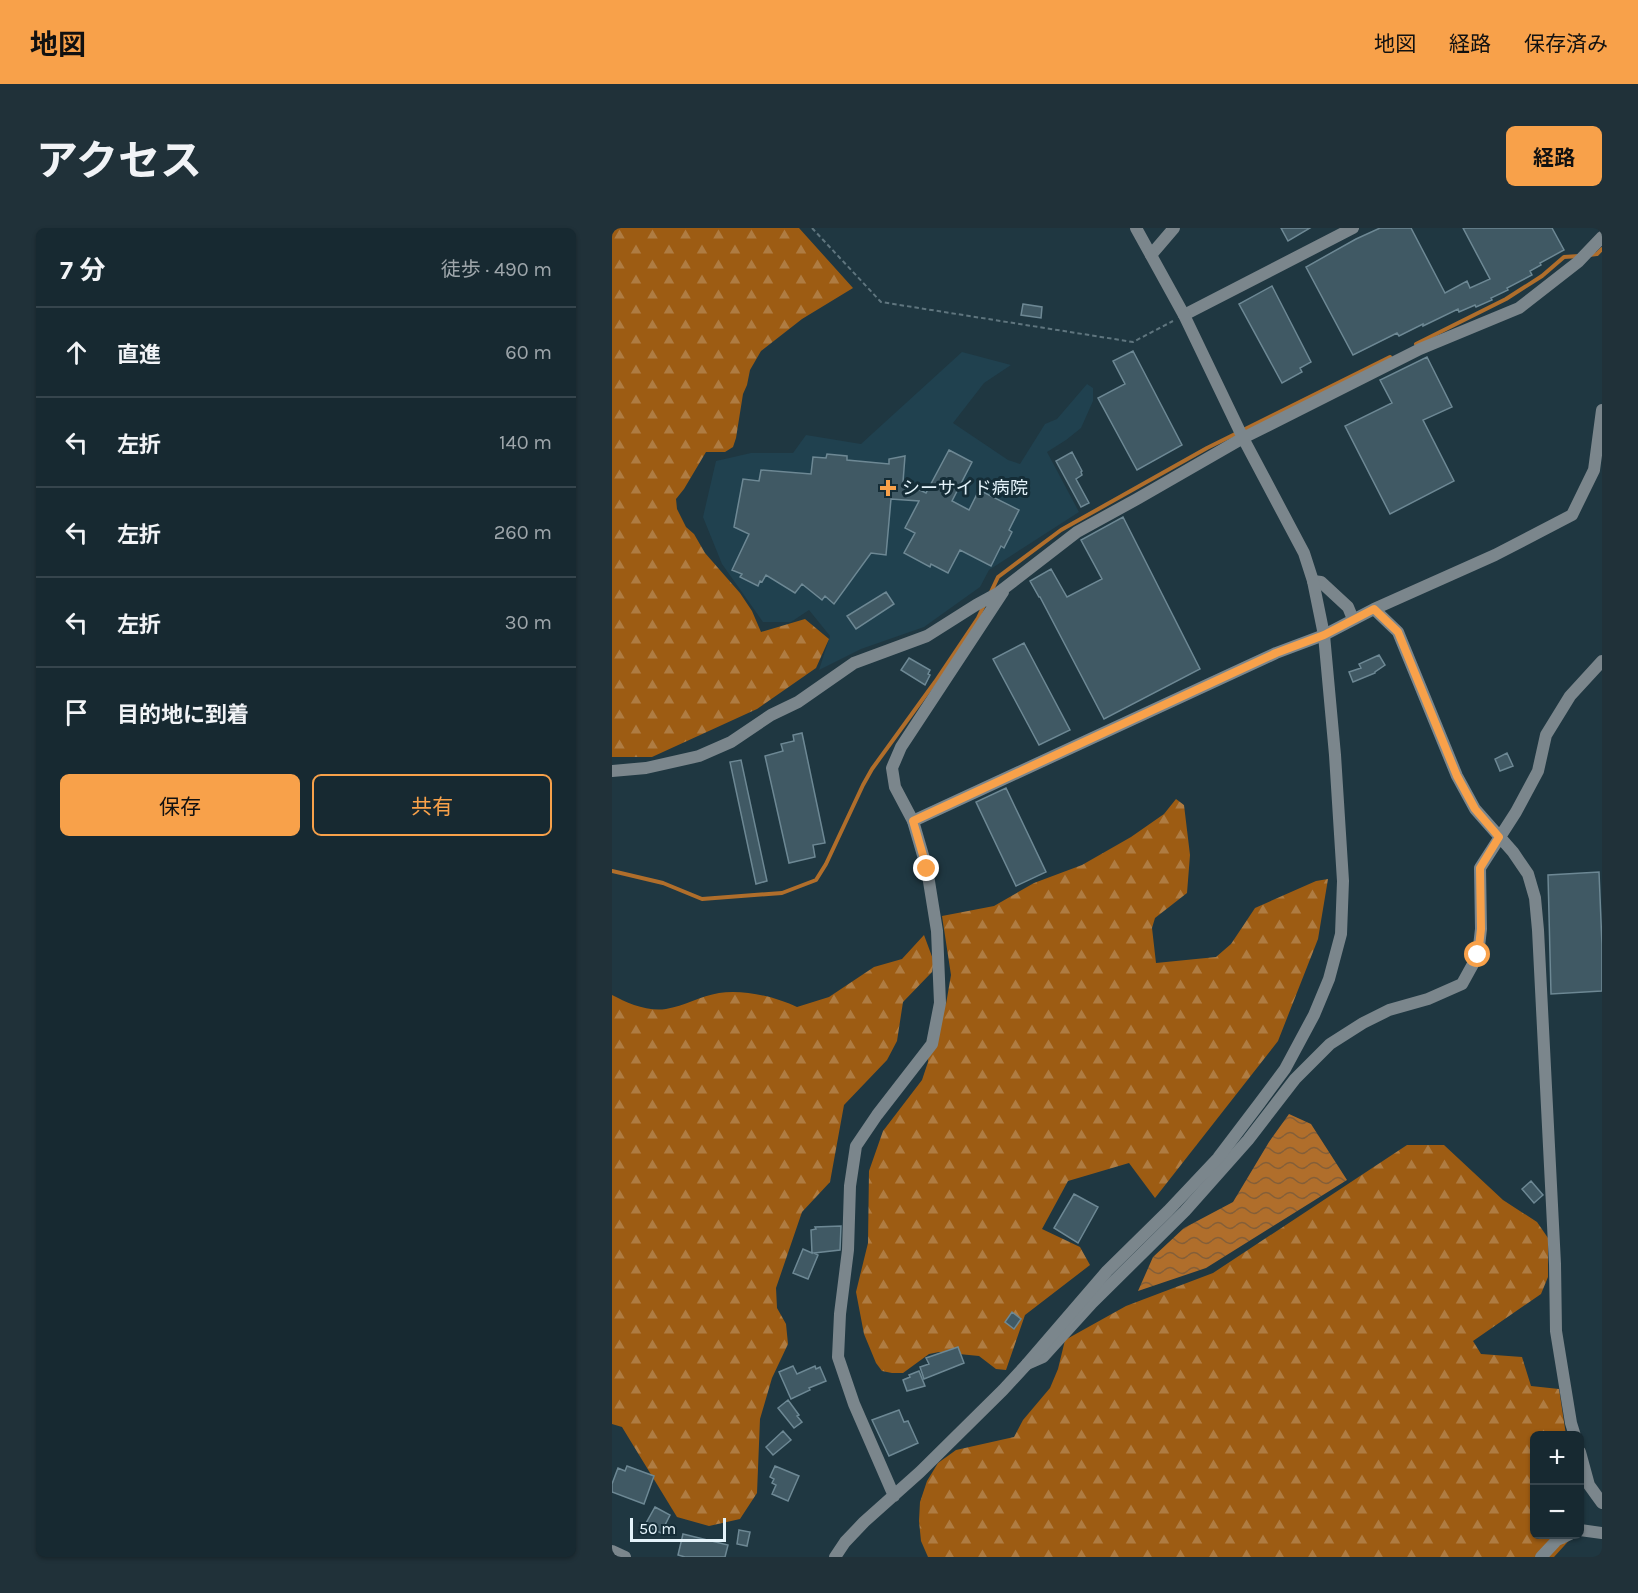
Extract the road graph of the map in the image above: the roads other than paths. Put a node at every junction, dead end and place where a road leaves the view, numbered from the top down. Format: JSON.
{"nodes":[{"id":1,"x":1136,"y":228,"type":"edge"},
{"id":2,"x":1174,"y":228,"type":"edge"},
{"id":3,"x":1353,"y":228,"type":"edge"},
{"id":4,"x":1598,"y":241,"type":"edge"},
{"id":5,"x":1151,"y":255,"type":"junction"},
{"id":6,"x":1184,"y":315,"type":"junction"},
{"id":7,"x":1602,"y":410,"type":"edge"},
{"id":8,"x":1243,"y":438,"type":"junction"},
{"id":9,"x":1313,"y":581,"type":"junction"},
{"id":10,"x":1003,"y":590,"type":"junction"},
{"id":11,"x":1374,"y":609,"type":"junction"},
{"id":12,"x":1353,"y":619,"type":"junction"},
{"id":13,"x":1324,"y":635,"type":"junction"},
{"id":14,"x":1602,"y":661,"type":"edge"},
{"id":15,"x":612,"y":771,"type":"edge"},
{"id":16,"x":913,"y":821,"type":"junction"},
{"id":17,"x":1499,"y":837,"type":"junction"},
{"id":18,"x":1027,"y":1365,"type":"junction"},
{"id":19,"x":1573,"y":1431,"type":"edge"},
{"id":20,"x":1584,"y":1467,"type":"edge"},
{"id":21,"x":894,"y":1496,"type":"junction"},
{"id":22,"x":1602,"y":1503,"type":"edge"},
{"id":23,"x":1584,"y":1531,"type":"edge"},
{"id":24,"x":1602,"y":1533,"type":"edge"},
{"id":25,"x":1559,"y":1539,"type":"edge"},
{"id":26,"x":612,"y":1551,"type":"edge"},
{"id":27,"x":625,"y":1557,"type":"edge"},
{"id":28,"x":835,"y":1557,"type":"edge"},
{"id":29,"x":1541,"y":1557,"type":"edge"}],
"edges":[{"from":1,"to":5,"type":"street"},
{"from":2,"to":5,"type":"street"},
{"from":3,"to":6,"type":"street"},
{"from":4,"to":8,"type":"street"},
{"from":5,"to":6,"type":"street"},
{"from":6,"to":8,"type":"street"},
{"from":7,"to":11,"type":"street"},
{"from":8,"to":9,"type":"street"},
{"from":8,"to":10,"type":"street"},
{"from":9,"to":12,"type":"street"},
{"from":9,"to":13,"type":"street"},
{"from":10,"to":15,"type":"street"},
{"from":10,"to":16,"type":"street"},
{"from":11,"to":12,"type":"street"},
{"from":11,"to":17,"type":"street"},
{"from":12,"to":13,"type":"street"},
{"from":13,"to":16,"type":"street"},
{"from":13,"to":18,"type":"street"},
{"from":14,"to":17,"type":"street"},
{"from":16,"to":21,"type":"street"},
{"from":17,"to":18,"type":"street"},
{"from":17,"to":19,"type":"street"},
{"from":18,"to":21,"type":"street"},
{"from":20,"to":22,"type":"street"},
{"from":21,"to":28,"type":"street"},
{"from":23,"to":24,"type":"street"},
{"from":25,"to":29,"type":"street"},
{"from":26,"to":27,"type":"street"}]}
